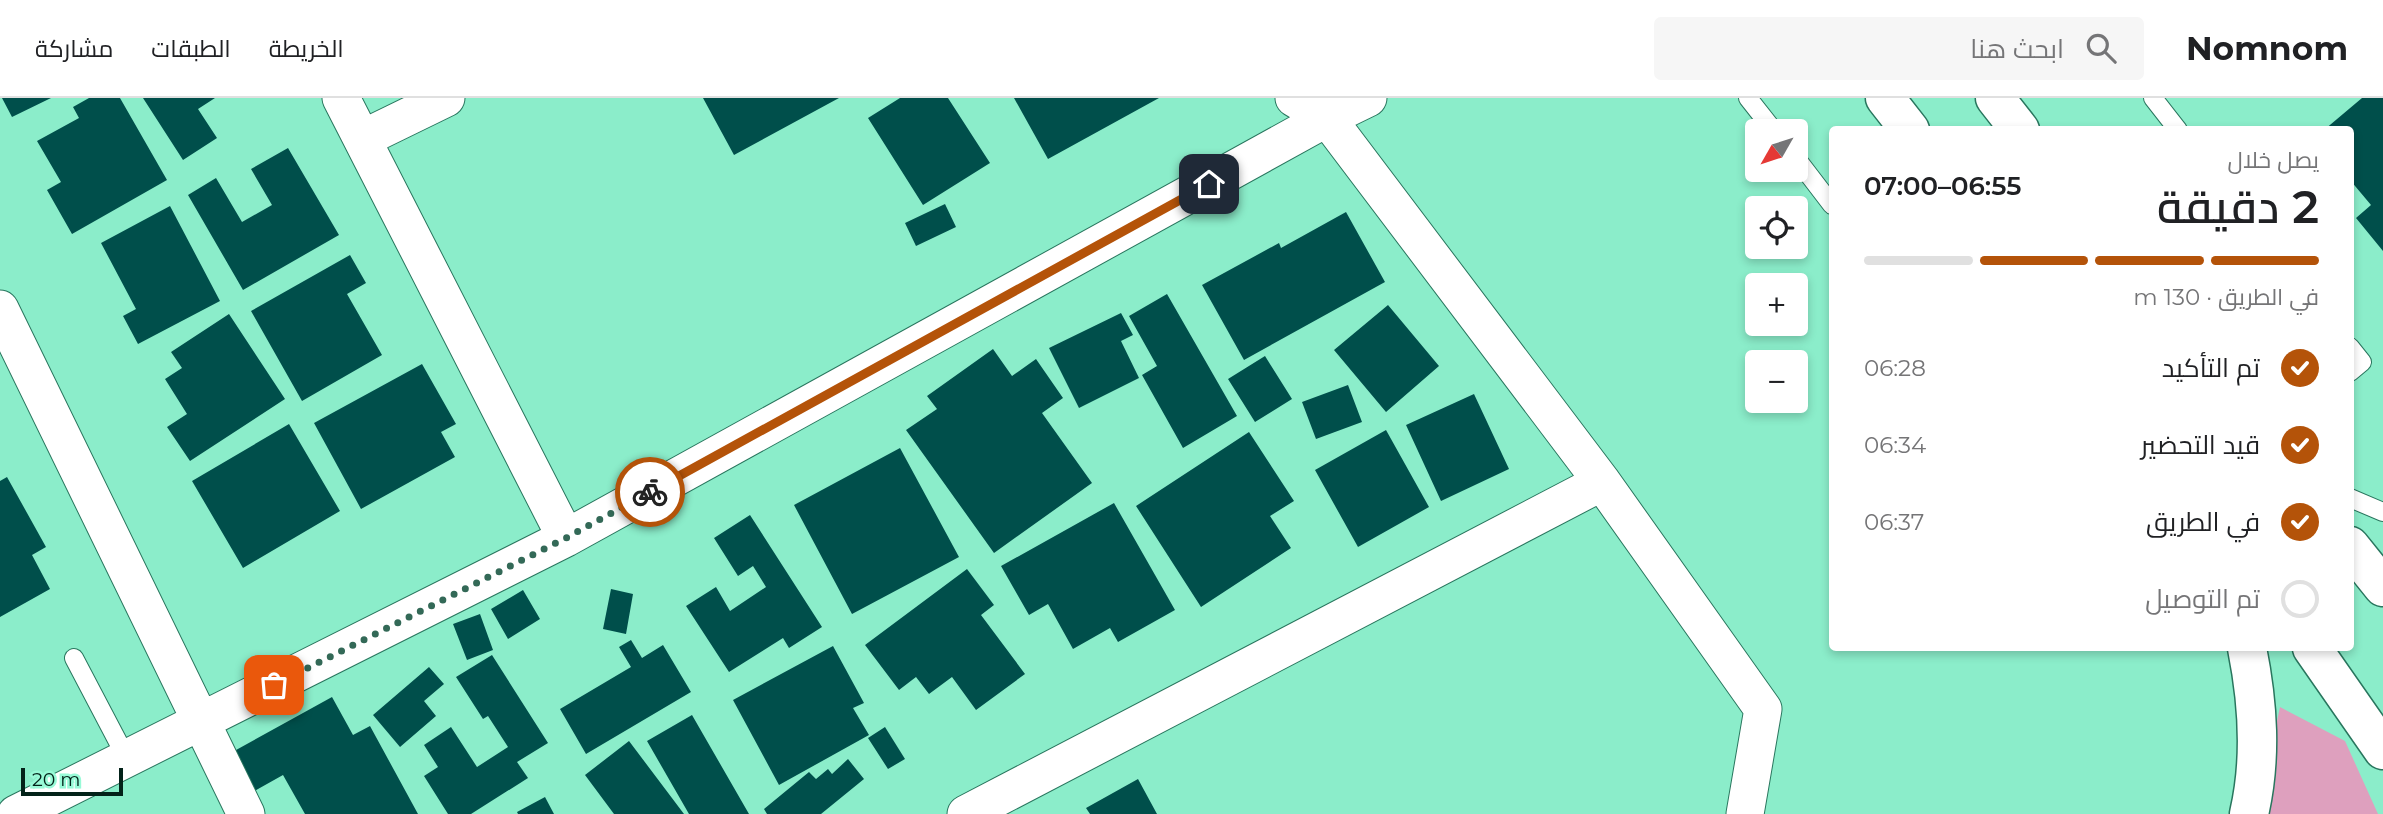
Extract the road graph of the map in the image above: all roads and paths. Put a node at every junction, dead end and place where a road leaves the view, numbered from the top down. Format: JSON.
{"nodes":[{"id":1,"x":341,"y":98,"type":"edge"},
{"id":2,"x":446,"y":98,"type":"edge"},
{"id":3,"x":1294,"y":98,"type":"edge"},
{"id":4,"x":1368,"y":98,"type":"edge"},
{"id":5,"x":1748,"y":98,"type":"edge"},
{"id":6,"x":1995,"y":98,"type":"edge"},
{"id":7,"x":2153,"y":98,"type":"edge"},
{"id":8,"x":1327,"y":118,"type":"junction"},
{"id":9,"x":1765,"y":119,"type":"edge"},
{"id":10,"x":2017,"y":126,"type":"edge"},
{"id":11,"x":2175,"y":126,"type":"edge"},
{"id":12,"x":362,"y":139,"type":"junction"},
{"id":13,"x":1808,"y":174,"type":"edge"},
{"id":14,"x":1829,"y":201,"type":"edge"},
{"id":15,"x":0,"y":309,"type":"edge"},
{"id":16,"x":2354,"y":352,"type":"edge"},
{"id":17,"x":2354,"y":369,"type":"edge"},
{"id":18,"x":1602,"y":482,"type":"junction"},
{"id":19,"x":2354,"y":500,"type":"edge"},
{"id":20,"x":2383,"y":512,"type":"edge"},
{"id":21,"x":566,"y":538,"type":"junction"},
{"id":22,"x":2354,"y":551,"type":"edge"},
{"id":23,"x":2383,"y":587,"type":"edge"},
{"id":24,"x":2247,"y":651,"type":"edge"},
{"id":25,"x":2314,"y":651,"type":"edge"},
{"id":26,"x":75,"y":658,"type":"dead end"},
{"id":27,"x":201,"y":721,"type":"junction"},
{"id":28,"x":2383,"y":750,"type":"edge"},
{"id":29,"x":127,"y":759,"type":"junction"},
{"id":30,"x":16,"y":814,"type":"edge"},
{"id":31,"x":246,"y":814,"type":"edge"},
{"id":32,"x":966,"y":814,"type":"edge"},
{"id":33,"x":1745,"y":814,"type":"edge"},
{"id":34,"x":2249,"y":814,"type":"edge"}],
"edges":[{"from":1,"to":12,"type":"street"},
{"from":2,"to":12,"type":"street"},
{"from":3,"to":8,"type":"street"},
{"from":4,"to":8,"type":"street"},
{"from":5,"to":9,"type":"lane"},
{"from":6,"to":10,"type":"main road"},
{"from":7,"to":11,"type":"lane"},
{"from":8,"to":18,"type":"street"},
{"from":8,"to":21,"type":"street"},
{"from":12,"to":21,"type":"street"},
{"from":13,"to":14,"type":"lane"},
{"from":15,"to":27,"type":"street"},
{"from":16,"to":17,"type":"lane"},
{"from":18,"to":32,"type":"street"},
{"from":18,"to":33,"type":"street"},
{"from":19,"to":20,"type":"lane"},
{"from":21,"to":27,"type":"street"},
{"from":22,"to":23,"type":"main road"},
{"from":24,"to":34,"type":"main road"},
{"from":25,"to":28,"type":"main road"},
{"from":26,"to":29,"type":"lane"},
{"from":27,"to":29,"type":"street"},
{"from":27,"to":31,"type":"street"},
{"from":29,"to":30,"type":"street"}]}
